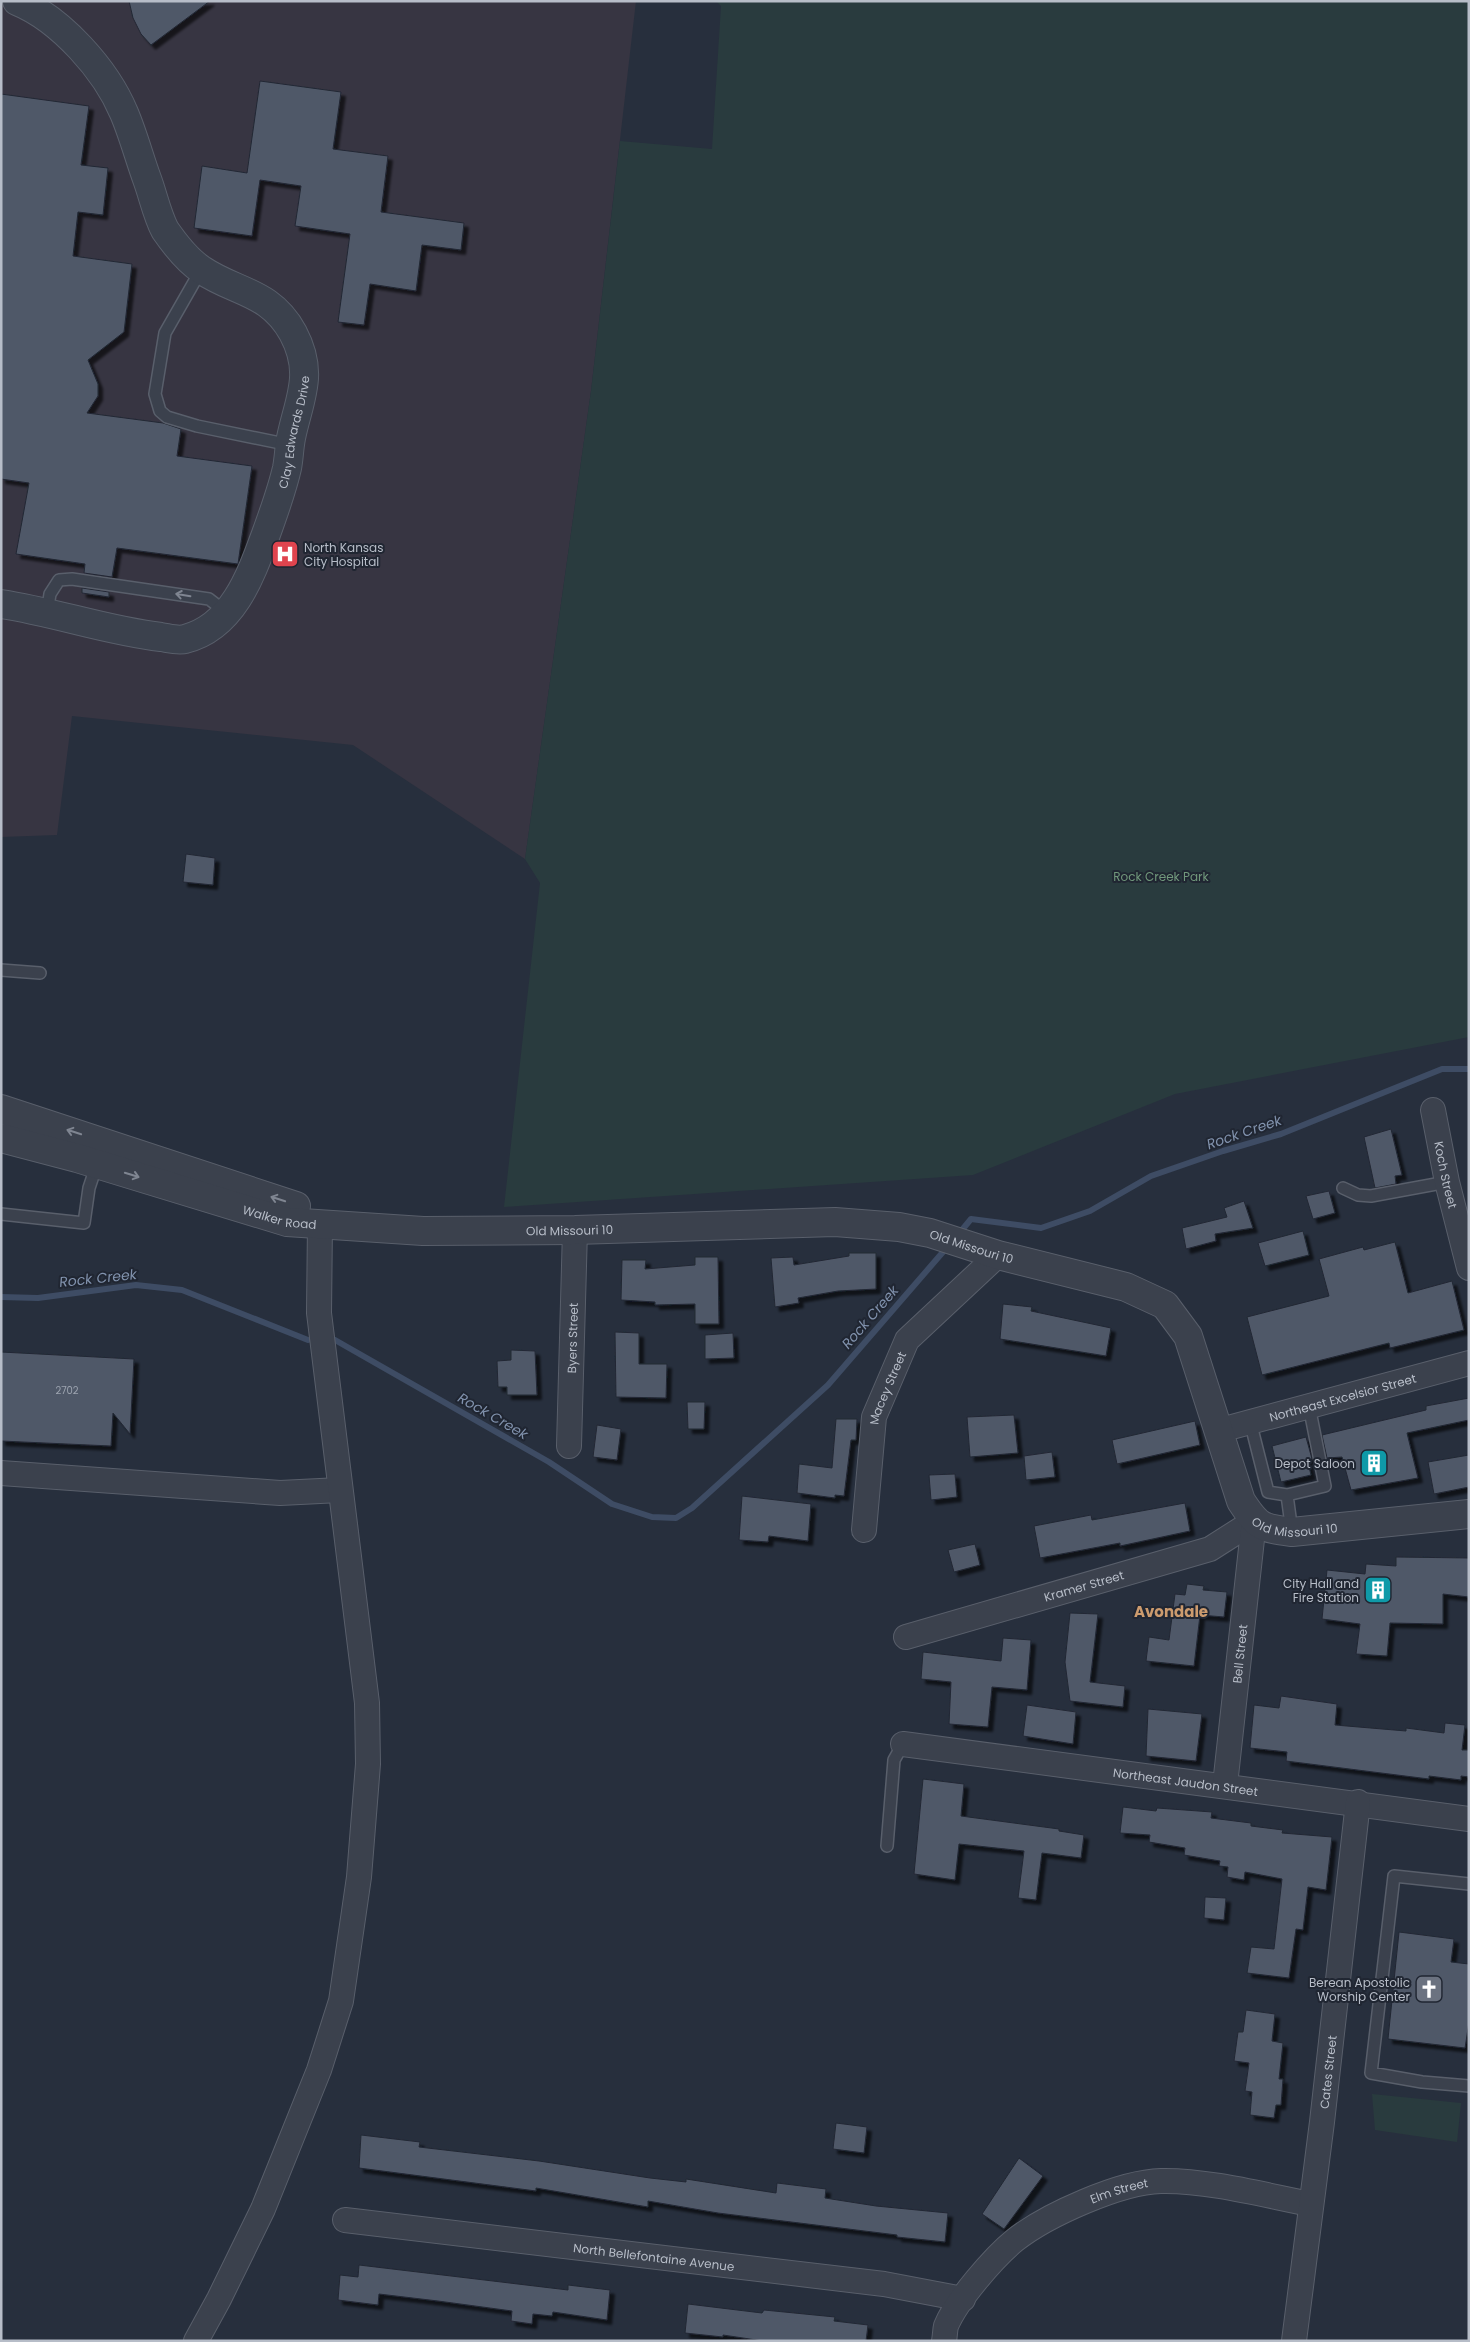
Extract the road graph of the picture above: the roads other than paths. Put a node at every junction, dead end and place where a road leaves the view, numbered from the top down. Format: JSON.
{"nodes":[{"id":1,"x":17,"y":1,"type":"edge"},
{"id":2,"x":201,"y":270,"type":"junction"},
{"id":3,"x":290,"y":445,"type":"junction"},
{"id":4,"x":1,"y":604,"type":"edge"},
{"id":5,"x":47,"y":613,"type":"junction"},
{"id":6,"x":226,"y":613,"type":"junction"},
{"id":7,"x":1,"y":970,"type":"edge"},
{"id":8,"x":40,"y":973,"type":"dead end"},
{"id":9,"x":1,"y":1109,"type":"edge"},
{"id":10,"x":1433,"y":1110,"type":"dead end"},
{"id":11,"x":1,"y":1138,"type":"edge"},
{"id":12,"x":101,"y":1154,"type":"junction"},
{"id":13,"x":1447,"y":1182,"type":"junction"},
{"id":14,"x":1343,"y":1188,"type":"dead end"},
{"id":15,"x":1,"y":1214,"type":"edge"},
{"id":16,"x":320,"y":1223,"type":"junction"},
{"id":17,"x":575,"y":1230,"type":"junction"},
{"id":18,"x":987,"y":1251,"type":"junction"},
{"id":19,"x":1469,"y":1268,"type":"edge"},
{"id":20,"x":1469,"y":1363,"type":"edge"},
{"id":21,"x":1308,"y":1406,"type":"junction"},
{"id":22,"x":1250,"y":1421,"type":"junction"},
{"id":23,"x":1217,"y":1431,"type":"junction"},
{"id":24,"x":569,"y":1446,"type":"dead end"},
{"id":25,"x":1,"y":1473,"type":"edge"},
{"id":26,"x":340,"y":1490,"type":"junction"},
{"id":27,"x":1287,"y":1495,"type":"junction"},
{"id":28,"x":1254,"y":1501,"type":"junction"},
{"id":29,"x":1469,"y":1514,"type":"edge"},
{"id":30,"x":864,"y":1530,"type":"dead end"},
{"id":31,"x":1292,"y":1532,"type":"junction"},
{"id":32,"x":906,"y":1638,"type":"dead end"},
{"id":33,"x":904,"y":1744,"type":"joint"},
{"id":34,"x":1225,"y":1786,"type":"junction"},
{"id":35,"x":1358,"y":1802,"type":"junction"},
{"id":36,"x":1469,"y":1819,"type":"edge"},
{"id":37,"x":887,"y":1846,"type":"dead end"},
{"id":38,"x":1469,"y":1884,"type":"edge"},
{"id":39,"x":1469,"y":2086,"type":"edge"},
{"id":40,"x":1310,"y":2204,"type":"junction"},
{"id":41,"x":345,"y":2220,"type":"dead end"},
{"id":42,"x":963,"y":2299,"type":"junction"},
{"id":43,"x":196,"y":2341,"type":"edge"},
{"id":44,"x":944,"y":2341,"type":"edge"},
{"id":45,"x":1294,"y":2341,"type":"edge"}],
"edges":[{"from":1,"to":2,"type":"street","name":"Clay Edwards Drive"},
{"from":2,"to":3,"type":"street","name":"Clay Edwards Drive"},
{"from":2,"to":3,"type":"lane"},
{"from":3,"to":6,"type":"street","name":"Clay Edwards Drive"},
{"from":4,"to":5,"type":"street","name":"Clay Edwards Drive"},
{"from":5,"to":6,"type":"street","name":"Clay Edwards Drive"},
{"from":6,"to":5,"type":"lane","one_way":true},
{"from":7,"to":8,"type":"lane"},
{"from":12,"to":9,"type":"street","name":"Walker Road","one_way":true},
{"from":10,"to":13,"type":"street","name":"Koch Street"},
{"from":11,"to":12,"type":"street","name":"Walker Road"},
{"from":12,"to":15,"type":"lane"},
{"from":12,"to":16,"type":"street","name":"Walker Road"},
{"from":13,"to":14,"type":"lane"},
{"from":13,"to":19,"type":"street","name":"Koch Street"},
{"from":16,"to":17,"type":"street","name":"Old Missouri 10"},
{"from":16,"to":26,"type":"street"},
{"from":17,"to":18,"type":"street","name":"Old Missouri 10"},
{"from":17,"to":24,"type":"street","name":"Byers Street"},
{"from":18,"to":23,"type":"street","name":"Old Missouri 10"},
{"from":18,"to":30,"type":"street","name":"Macey Street"},
{"from":20,"to":21,"type":"street","name":"Northeast Excelsior Street"},
{"from":21,"to":22,"type":"street","name":"Northeast Excelsior Street"},
{"from":21,"to":27,"type":"lane"},
{"from":22,"to":23,"type":"street","name":"Northeast Excelsior Street"},
{"from":22,"to":28,"type":"lane"},
{"from":23,"to":28,"type":"street","name":"Old Missouri 10"},
{"from":25,"to":26,"type":"street"},
{"from":26,"to":43,"type":"street"},
{"from":27,"to":28,"type":"lane"},
{"from":27,"to":31,"type":"lane"},
{"from":28,"to":31,"type":"street","name":"Old Missouri 10"},
{"from":28,"to":32,"type":"street","name":"Kramer Street"},
{"from":28,"to":34,"type":"street","name":"Bell Street"},
{"from":29,"to":31,"type":"street","name":"Old Missouri 10"},
{"from":33,"to":34,"type":"street","name":"Northeast Jaudon Street"},
{"from":33,"to":37,"type":"lane"},
{"from":34,"to":35,"type":"street","name":"Northeast Jaudon Street"},
{"from":35,"to":36,"type":"street","name":"Northeast Jaudon Street"},
{"from":35,"to":40,"type":"street","name":"Cates Street"},
{"from":38,"to":39,"type":"lane"},
{"from":40,"to":42,"type":"street","name":"Elm Street"},
{"from":40,"to":45,"type":"street","name":"Cates Street"},
{"from":41,"to":42,"type":"street","name":"North Bellefontaine Avenue"},
{"from":42,"to":44,"type":"street","name":"Elm Street"}]}
